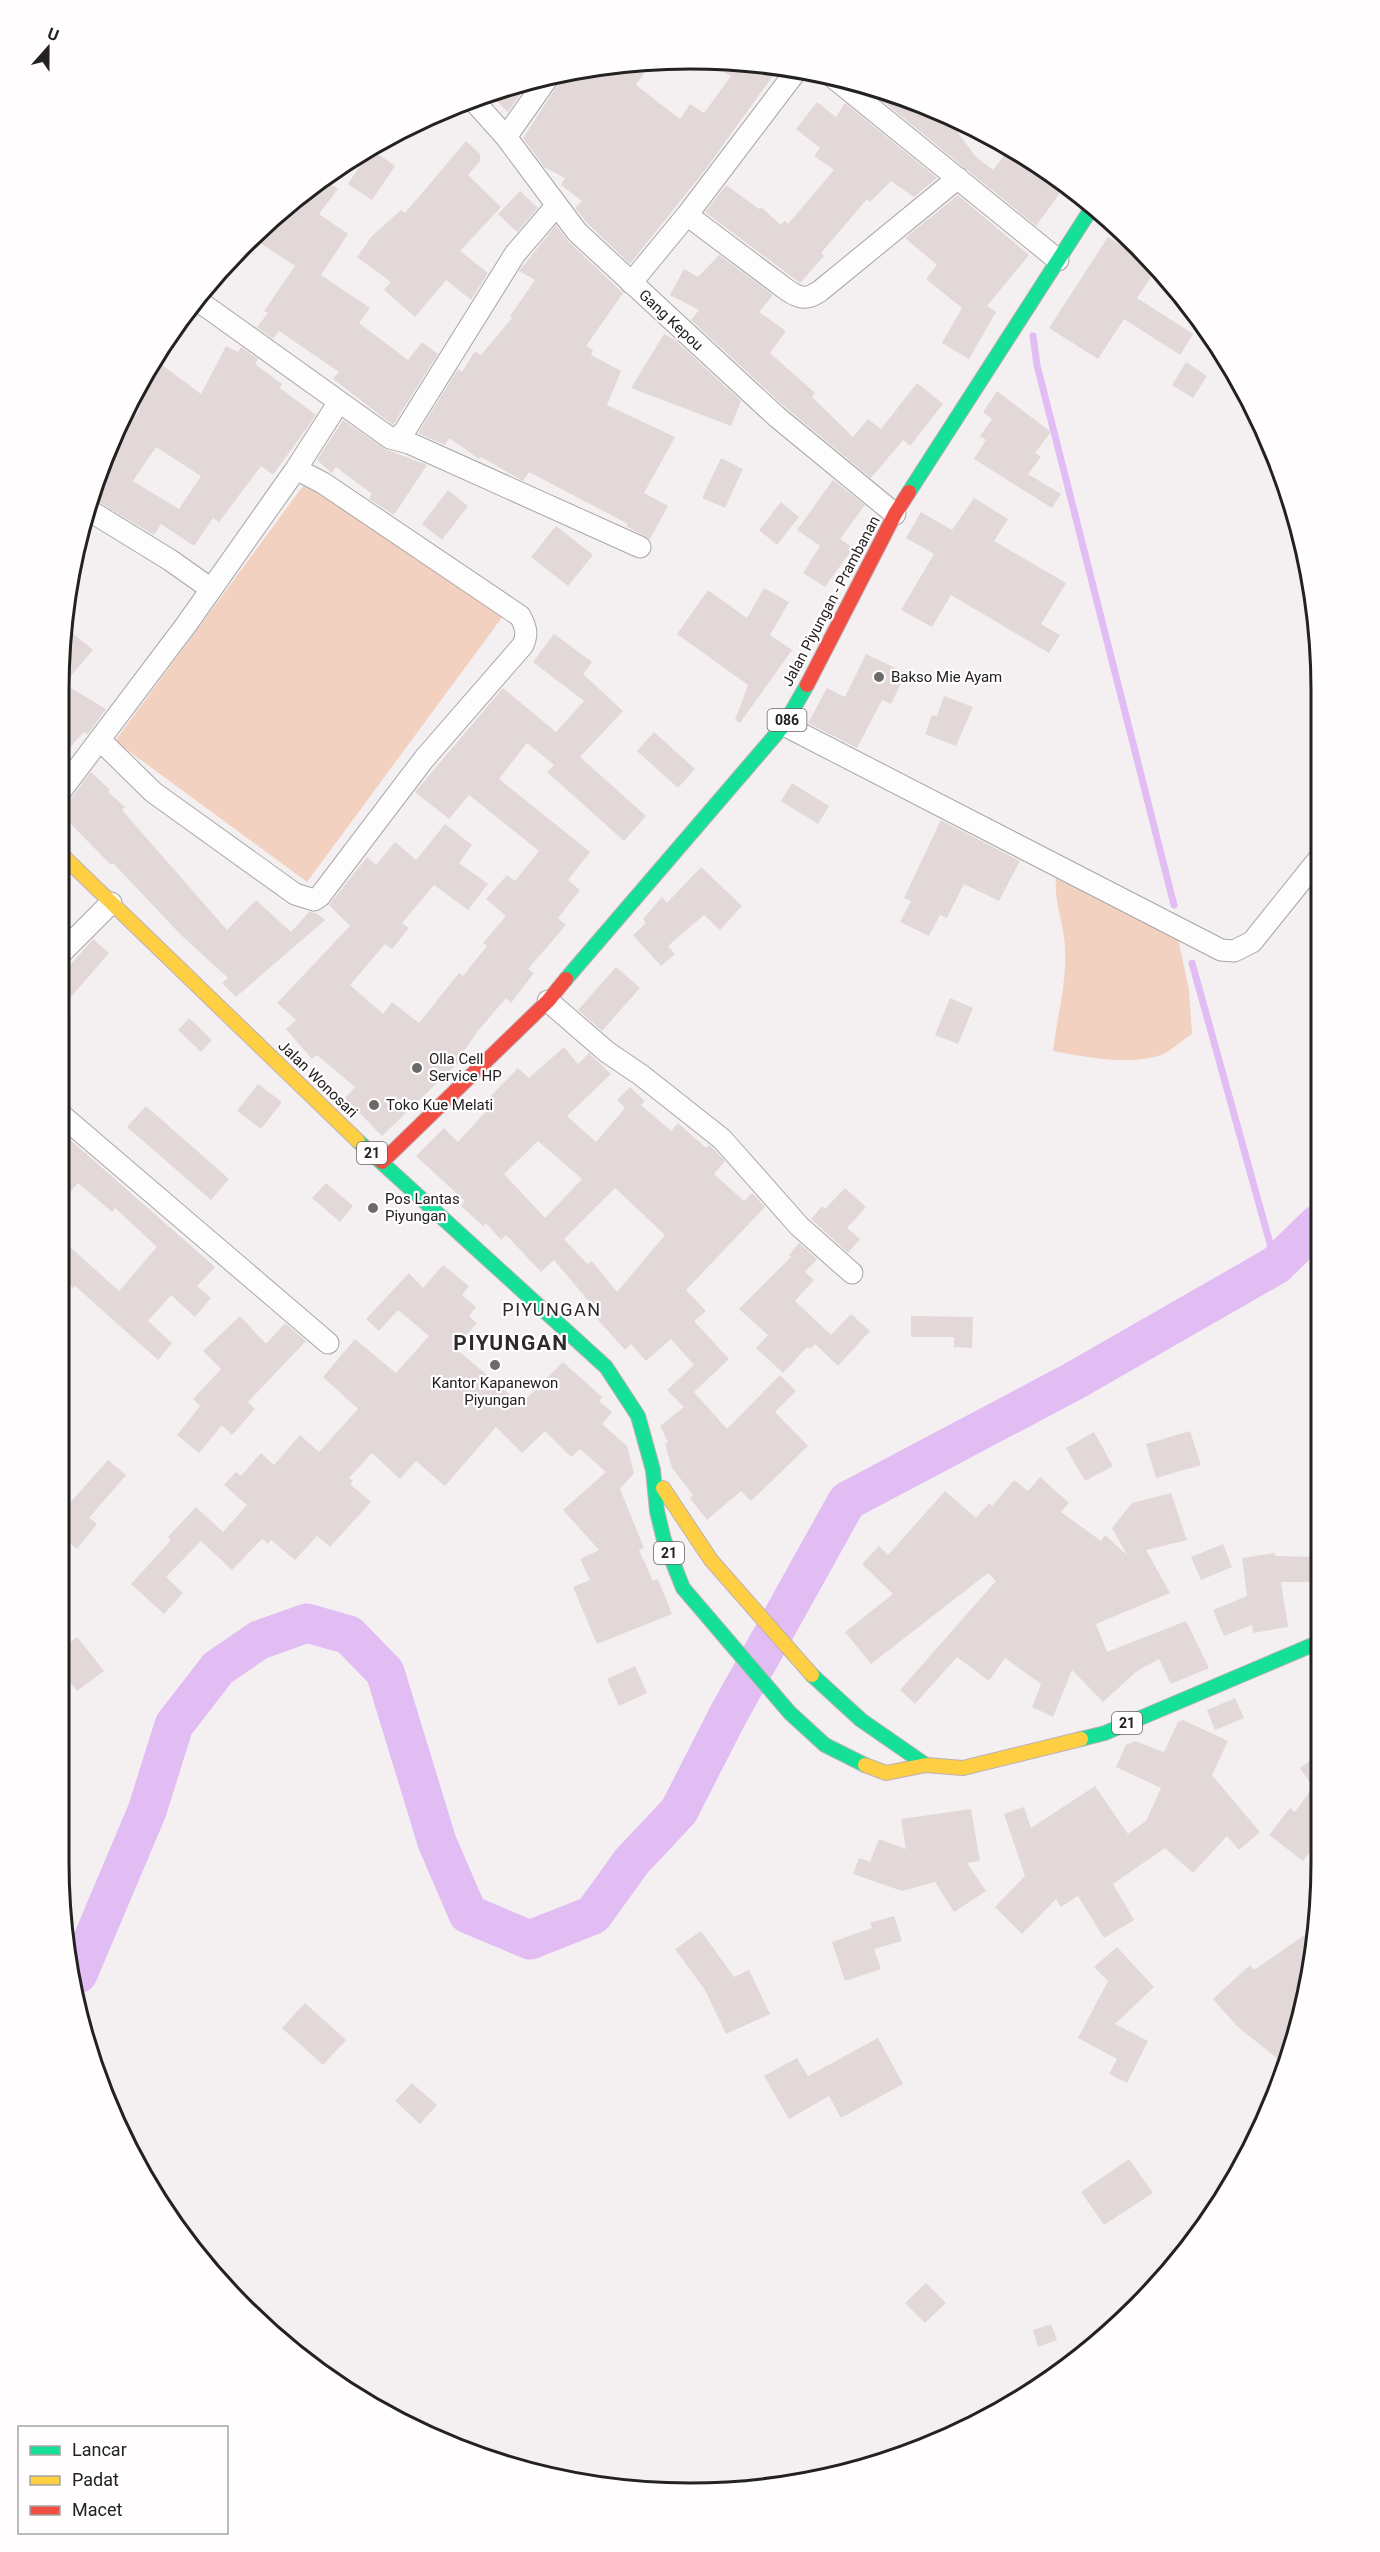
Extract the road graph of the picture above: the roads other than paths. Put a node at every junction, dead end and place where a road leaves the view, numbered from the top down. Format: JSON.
{"nodes":[{"id":1,"x":791,"y":78,"type":"edge"},
{"id":2,"x":541,"y":87,"type":"edge"},
{"id":3,"x":848,"y":89,"type":"edge"},
{"id":4,"x":479,"y":106,"type":"edge"},
{"id":5,"x":506,"y":137,"type":"junction"},
{"id":6,"x":958,"y":178,"type":"junction"},
{"id":7,"x":557,"y":205,"type":"junction"},
{"id":8,"x":1088,"y":214,"type":"edge"},
{"id":9,"x":687,"y":215,"type":"junction"},
{"id":10,"x":1058,"y":260,"type":"junction"},
{"id":11,"x":631,"y":283,"type":"junction"},
{"id":12,"x":203,"y":305,"type":"edge"},
{"id":13,"x":339,"y":402,"type":"junction"},
{"id":14,"x":390,"y":438,"type":"junction"},
{"id":15,"x":296,"y":469,"type":"junction"},
{"id":16,"x":95,"y":514,"type":"edge"},
{"id":17,"x":895,"y":514,"type":"junction"},
{"id":18,"x":640,"y":547,"type":"dead end"},
{"id":19,"x":211,"y":589,"type":"junction"},
{"id":20,"x":784,"y":725,"type":"junction"},
{"id":21,"x":100,"y":740,"type":"junction"},
{"id":22,"x":69,"y":780,"type":"edge"},
{"id":23,"x":69,"y":862,"type":"edge"},
{"id":24,"x":1311,"y":868,"type":"edge"},
{"id":25,"x":111,"y":903,"type":"junction"},
{"id":26,"x":69,"y":946,"type":"edge"},
{"id":27,"x":548,"y":1001,"type":"junction"},
{"id":28,"x":69,"y":1122,"type":"edge"},
{"id":29,"x":382,"y":1162,"type":"junction"},
{"id":30,"x":852,"y":1274,"type":"dead end"},
{"id":31,"x":328,"y":1342,"type":"dead end"},
{"id":32,"x":653,"y":1470,"type":"junction"},
{"id":33,"x":1311,"y":1646,"type":"edge"},
{"id":34,"x":926,"y":1765,"type":"junction"}],
"edges":[{"from":1,"to":9,"type":"street"},
{"from":2,"to":5,"type":"street"},
{"from":3,"to":6,"type":"street"},
{"from":4,"to":5,"type":"street","name":"Gang Kepou"},
{"from":5,"to":7,"type":"street","name":"Gang Kepou"},
{"from":6,"to":9,"type":"street"},
{"from":6,"to":10,"type":"street"},
{"from":7,"to":11,"type":"street","name":"Gang Kepou"},
{"from":7,"to":14,"type":"street"},
{"from":8,"to":10,"type":"main road","name":"Jalan Piyungan - Prambanan","number":"086"},
{"from":9,"to":11,"type":"street"},
{"from":10,"to":17,"type":"main road","name":"Jalan Piyungan - Prambanan","number":"086"},
{"from":11,"to":17,"type":"street","name":"Gang Kepou"},
{"from":12,"to":13,"type":"street"},
{"from":13,"to":14,"type":"street"},
{"from":13,"to":15,"type":"street"},
{"from":14,"to":18,"type":"street"},
{"from":15,"to":19,"type":"street"},
{"from":15,"to":21,"type":"street"},
{"from":16,"to":19,"type":"street"},
{"from":17,"to":20,"type":"main road","name":"Jalan Piyungan - Prambanan","number":"086"},
{"from":19,"to":21,"type":"street"},
{"from":20,"to":24,"type":"street"},
{"from":20,"to":27,"type":"main road","name":"Jalan Piyungan - Prambanan","number":"086"},
{"from":21,"to":22,"type":"street"},
{"from":23,"to":25,"type":"main road","name":"Jalan Wonosari","number":"21"},
{"from":25,"to":26,"type":"street"},
{"from":25,"to":29,"type":"main road","name":"Jalan Wonosari","number":"21"},
{"from":27,"to":29,"type":"main road","name":"Jalan Piyungan - Prambanan","number":"086"},
{"from":27,"to":30,"type":"street"},
{"from":28,"to":31,"type":"street"},
{"from":29,"to":32,"type":"main road","name":"Jalan Wonosari","number":"21"},
{"from":32,"to":34,"type":"main road","name":"Jalan Wonosari","number":"21"},
{"from":32,"to":34,"type":"main road","name":"Jalan Wonosari","number":"21"},
{"from":33,"to":34,"type":"main road","number":"21"}]}
